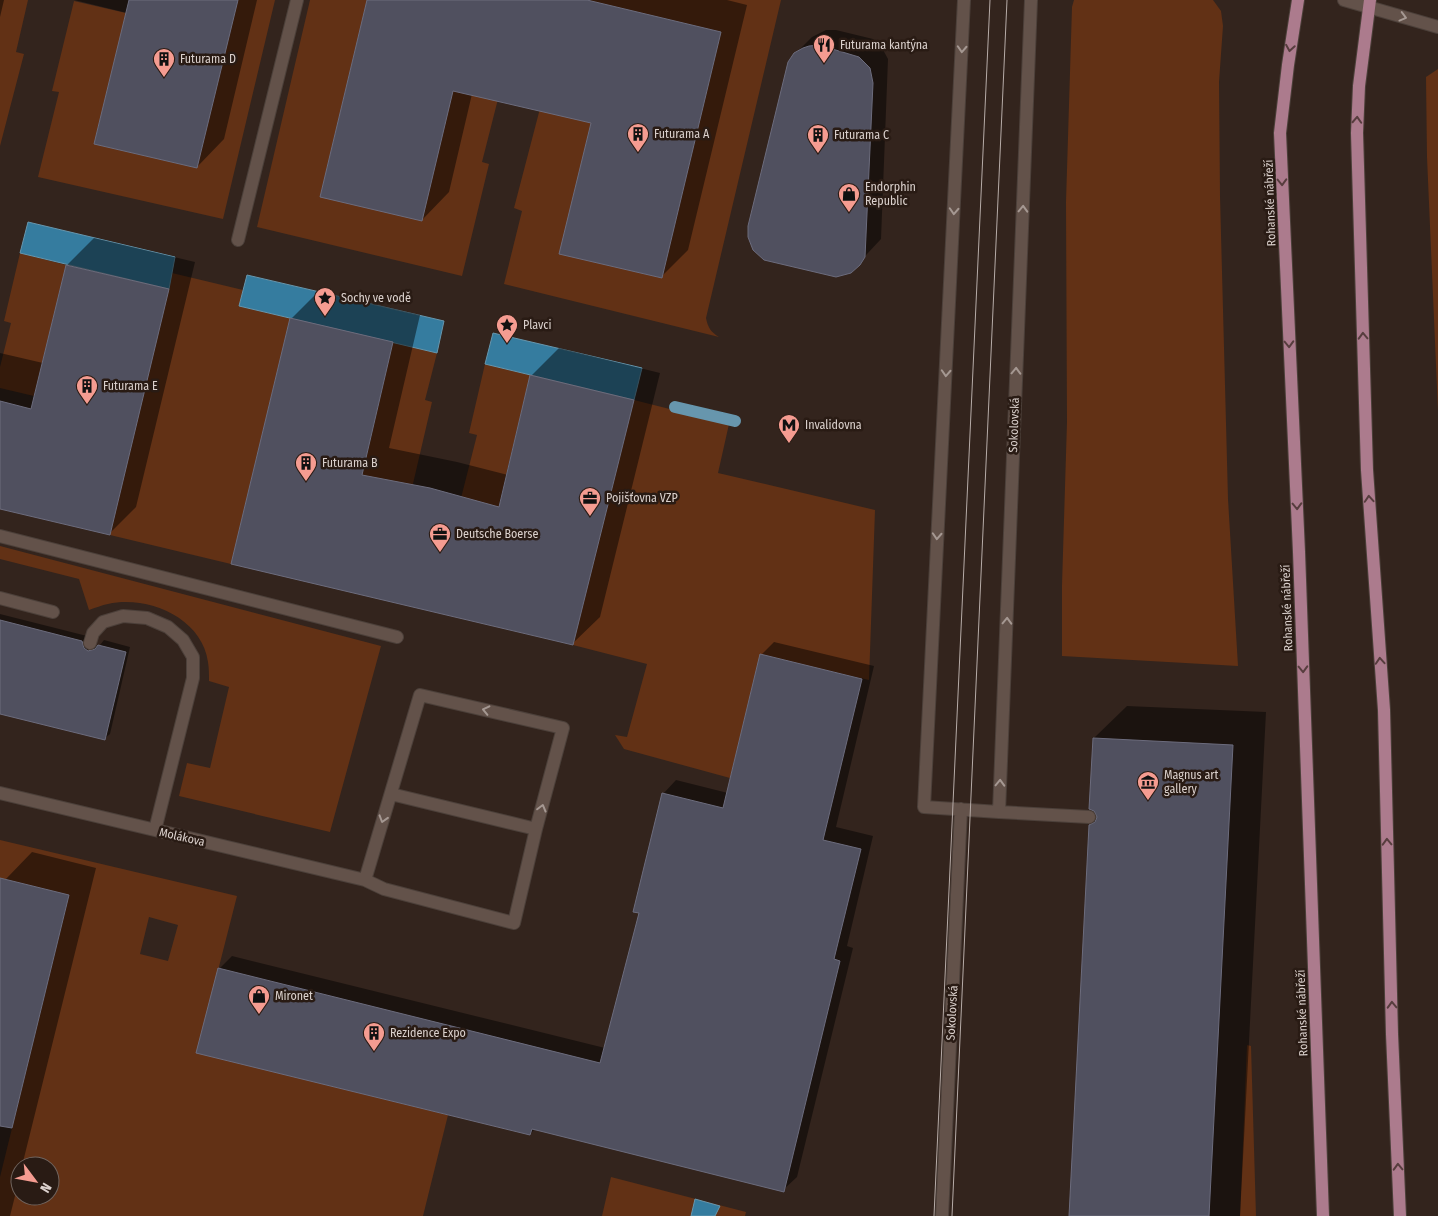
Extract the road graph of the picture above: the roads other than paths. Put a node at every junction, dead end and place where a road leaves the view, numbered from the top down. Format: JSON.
{"nodes":[{"id":1,"x":297,"y":0,"type":"edge"},
{"id":2,"x":964,"y":0,"type":"edge"},
{"id":3,"x":1031,"y":0,"type":"edge"},
{"id":4,"x":1298,"y":0,"type":"edge"},
{"id":5,"x":1344,"y":0,"type":"edge"},
{"id":6,"x":1369,"y":4,"type":"edge"},
{"id":7,"x":1438,"y":27,"type":"edge"},
{"id":8,"x":238,"y":240,"type":"dead end"},
{"id":9,"x":0,"y":536,"type":"edge"},
{"id":10,"x":0,"y":598,"type":"edge"},
{"id":11,"x":53,"y":612,"type":"dead end"},
{"id":12,"x":397,"y":637,"type":"dead end"},
{"id":13,"x":90,"y":643,"type":"dead end"},
{"id":14,"x":0,"y":793,"type":"edge"},
{"id":15,"x":391,"y":794,"type":"junction"},
{"id":16,"x":961,"y":809,"type":"junction"},
{"id":17,"x":999,"y":812,"type":"junction"},
{"id":18,"x":1089,"y":817,"type":"dead end"},
{"id":19,"x":154,"y":830,"type":"junction"},
{"id":20,"x":536,"y":830,"type":"junction"},
{"id":21,"x":365,"y":880,"type":"junction"},
{"id":22,"x":942,"y":1216,"type":"edge"},
{"id":23,"x":1324,"y":1216,"type":"edge"},
{"id":24,"x":1400,"y":1216,"type":"edge"}],
"edges":[{"from":1,"to":8,"type":"street"},
{"from":2,"to":16,"type":"street","one_way":true},
{"from":17,"to":3,"type":"street","name":"Sokolovská","one_way":true},
{"from":4,"to":23,"type":"main road","name":"Rohanské nábřeží","one_way":true},
{"from":5,"to":6,"type":"street"},
{"from":6,"to":7,"type":"street","one_way":true},
{"from":24,"to":6,"type":"main road","one_way":true},
{"from":9,"to":12,"type":"street"},
{"from":10,"to":11,"type":"street"},
{"from":13,"to":19,"type":"street"},
{"from":14,"to":19,"type":"street","name":"Molákova"},
{"from":15,"to":20,"type":"street"},
{"from":20,"to":15,"type":"street","name":"Molákova","one_way":true},
{"from":15,"to":21,"type":"street","name":"Molákova","one_way":true},
{"from":16,"to":17,"type":"street"},
{"from":16,"to":22,"type":"street","name":"Sokolovská"},
{"from":17,"to":18,"type":"street"},
{"from":19,"to":21,"type":"street","name":"Molákova"},
{"from":20,"to":21,"type":"street","name":"Molákova"}]}
